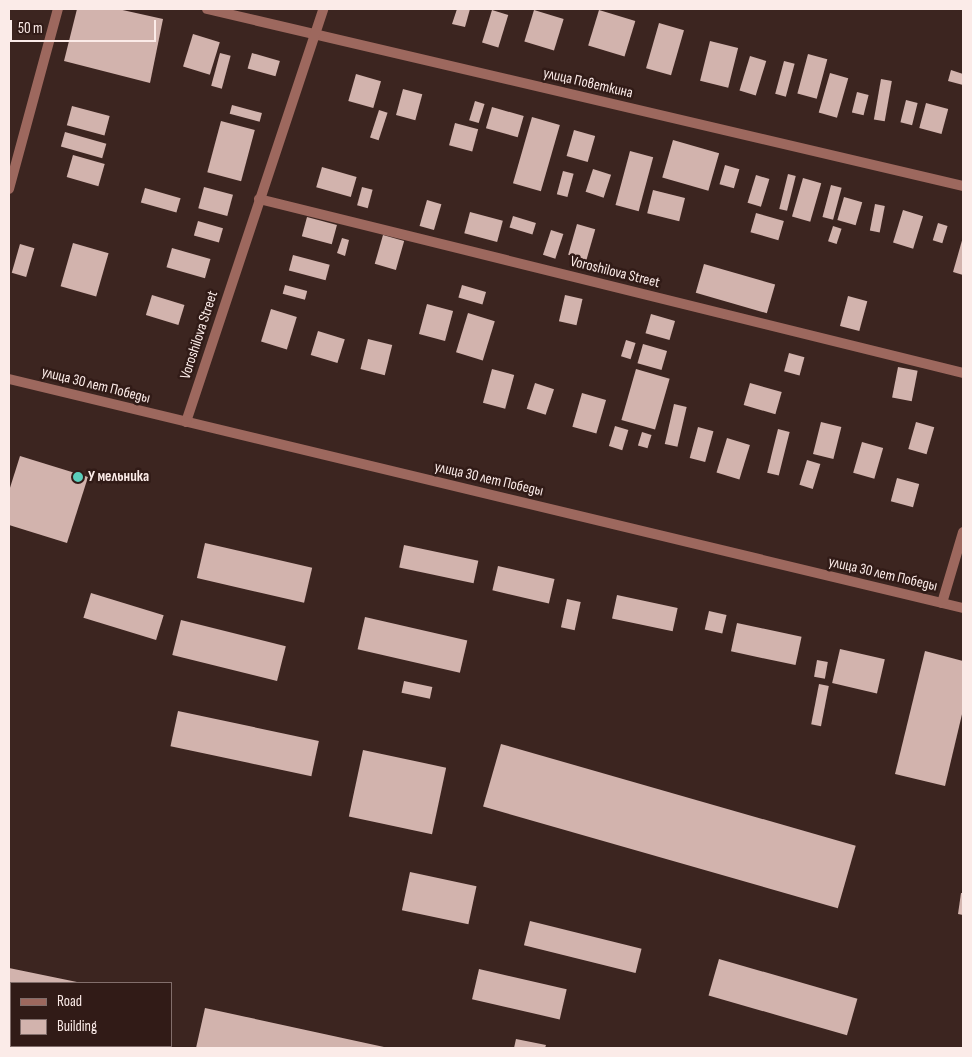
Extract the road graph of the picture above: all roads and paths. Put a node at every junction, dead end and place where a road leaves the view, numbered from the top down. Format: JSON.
{"nodes":[{"id":1,"x":58,"y":9,"type":"edge"},
{"id":2,"x":206,"y":9,"type":"edge"},
{"id":3,"x":323,"y":9,"type":"edge"},
{"id":4,"x":314,"y":34,"type":"junction"},
{"id":5,"x":11,"y":167,"type":"edge"},
{"id":6,"x":963,"y":186,"type":"edge"},
{"id":7,"x":9,"y":189,"type":"edge"},
{"id":8,"x":259,"y":200,"type":"junction"},
{"id":9,"x":963,"y":373,"type":"edge"},
{"id":10,"x":9,"y":379,"type":"edge"},
{"id":11,"x":186,"y":422,"type":"junction"},
{"id":12,"x":963,"y":532,"type":"edge"},
{"id":13,"x":942,"y":603,"type":"junction"},
{"id":14,"x":963,"y":608,"type":"edge"}],
"edges":[{"from":1,"to":5,"type":"street"},
{"from":2,"to":4,"type":"street","name":"улица Поветкина"},
{"from":3,"to":4,"type":"street","name":"Voroshilova Street"},
{"from":4,"to":6,"type":"street","name":"улица Поветкина"},
{"from":4,"to":8,"type":"street","name":"Voroshilova Street"},
{"from":5,"to":7,"type":"street"},
{"from":8,"to":9,"type":"street","name":"Voroshilova Street"},
{"from":8,"to":11,"type":"street","name":"Voroshilova Street"},
{"from":10,"to":11,"type":"street","name":"улица 30 лет Победы"},
{"from":11,"to":13,"type":"street","name":"улица 30 лет Победы"},
{"from":12,"to":13,"type":"street"},
{"from":13,"to":14,"type":"street","name":"улица 30 лет Победы"}]}
